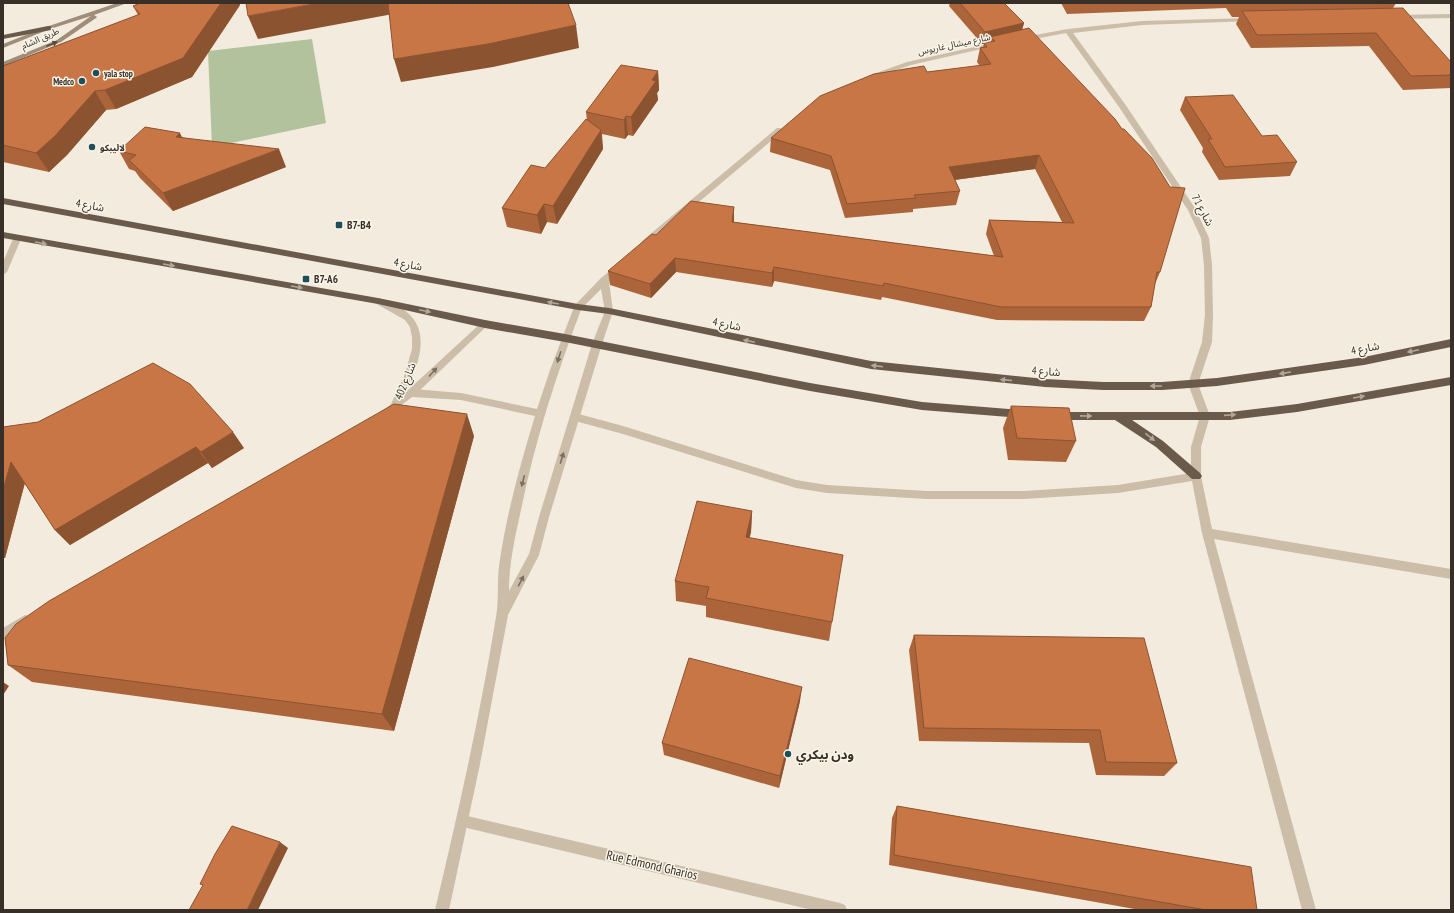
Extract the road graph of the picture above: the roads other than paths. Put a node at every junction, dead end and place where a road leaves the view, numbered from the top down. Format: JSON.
{"nodes":[{"id":1,"x":124,"y":3,"type":"edge"},
{"id":2,"x":102,"y":12,"type":"junction"},
{"id":3,"x":1451,"y":16,"type":"edge"},
{"id":4,"x":1387,"y":18,"type":"edge"},
{"id":5,"x":1259,"y":20,"type":"edge"},
{"id":6,"x":48,"y":28,"type":"junction"},
{"id":7,"x":1068,"y":31,"type":"junction"},
{"id":8,"x":3,"y":37,"type":"edge"},
{"id":9,"x":1017,"y":40,"type":"edge"},
{"id":10,"x":1002,"y":43,"type":"edge"},
{"id":11,"x":3,"y":46,"type":"edge"},
{"id":12,"x":3,"y":64,"type":"edge"},
{"id":13,"x":861,"y":80,"type":"edge"},
{"id":14,"x":788,"y":124,"type":"edge"},
{"id":15,"x":3,"y":201,"type":"edge"},
{"id":16,"x":3,"y":235,"type":"edge"},
{"id":17,"x":17,"y":238,"type":"junction"},
{"id":18,"x":639,"y":248,"type":"edge"},
{"id":19,"x":621,"y":264,"type":"edge"},
{"id":20,"x":3,"y":272,"type":"edge"},
{"id":21,"x":604,"y":280,"type":"junction"},
{"id":22,"x":378,"y":301,"type":"junction"},
{"id":23,"x":578,"y":307,"type":"junction"},
{"id":24,"x":609,"y":311,"type":"junction"},
{"id":25,"x":486,"y":324,"type":"junction"},
{"id":26,"x":565,"y":338,"type":"junction"},
{"id":27,"x":1451,"y":343,"type":"edge"},
{"id":28,"x":597,"y":344,"type":"junction"},
{"id":29,"x":1451,"y":381,"type":"edge"},
{"id":30,"x":1193,"y":384,"type":"junction"},
{"id":31,"x":413,"y":393,"type":"junction"},
{"id":32,"x":394,"y":408,"type":"junction"},
{"id":33,"x":540,"y":414,"type":"junction"},
{"id":34,"x":1032,"y":415,"type":"edge"},
{"id":35,"x":1047,"y":416,"type":"edge"},
{"id":36,"x":1205,"y":416,"type":"junction"},
{"id":37,"x":575,"y":417,"type":"junction"},
{"id":38,"x":1117,"y":417,"type":"junction"},
{"id":39,"x":376,"y":419,"type":"edge"},
{"id":40,"x":1196,"y":476,"type":"junction"},
{"id":41,"x":1207,"y":533,"type":"junction"},
{"id":42,"x":1451,"y":574,"type":"edge"},
{"id":43,"x":35,"y":613,"type":"edge"},
{"id":44,"x":502,"y":615,"type":"junction"},
{"id":45,"x":3,"y":634,"type":"edge"},
{"id":46,"x":463,"y":821,"type":"junction"},
{"id":47,"x":442,"y":910,"type":"edge"},
{"id":48,"x":840,"y":910,"type":"edge"},
{"id":49,"x":1309,"y":910,"type":"edge"}],
"edges":[{"from":1,"to":2,"type":"main road","name":"طريق الشام"},
{"from":2,"to":6,"type":"main road","name":"طريق الشام"},
{"from":12,"to":2,"type":"main road","name":"طريق الشام","one_way":true},
{"from":3,"to":4,"type":"street"},
{"from":5,"to":7,"type":"street"},
{"from":6,"to":8,"type":"highway"},
{"from":6,"to":11,"type":"main road","name":"طريق الشام"},
{"from":7,"to":9,"type":"street"},
{"from":7,"to":30,"type":"street","name":"شارع 71"},
{"from":10,"to":13,"type":"street","name":"شارع ميشال غاريوس"},
{"from":14,"to":18,"type":"street"},
{"from":23,"to":15,"type":"highway","name":"شارع 4","one_way":true},
{"from":16,"to":17,"type":"highway"},
{"from":17,"to":20,"type":"street"},
{"from":17,"to":22,"type":"highway","one_way":true},
{"from":19,"to":21,"type":"street"},
{"from":21,"to":23,"type":"street"},
{"from":21,"to":24,"type":"street"},
{"from":22,"to":25,"type":"highway","one_way":true},
{"from":22,"to":32,"type":"street","name":"شارع 402"},
{"from":23,"to":24,"type":"highway","name":"شارع 4"},
{"from":23,"to":26,"type":"street"},
{"from":24,"to":28,"type":"street"},
{"from":30,"to":24,"type":"highway","name":"شارع 4","one_way":true},
{"from":25,"to":26,"type":"highway"},
{"from":31,"to":25,"type":"street","name":"شارع 402","one_way":true},
{"from":26,"to":28,"type":"highway"},
{"from":26,"to":33,"type":"street","one_way":true},
{"from":27,"to":30,"type":"highway","name":"شارع 4","one_way":true},
{"from":28,"to":34,"type":"highway"},
{"from":28,"to":37,"type":"street"},
{"from":36,"to":29,"type":"highway","one_way":true},
{"from":30,"to":36,"type":"street"},
{"from":31,"to":32,"type":"street","name":"شارع 402"},
{"from":31,"to":33,"type":"street"},
{"from":32,"to":39,"type":"street","name":"شارع 402"},
{"from":33,"to":44,"type":"street","one_way":true},
{"from":35,"to":38,"type":"highway","one_way":true},
{"from":36,"to":38,"type":"highway"},
{"from":36,"to":40,"type":"street"},
{"from":37,"to":40,"type":"street"},
{"from":44,"to":37,"type":"street","one_way":true},
{"from":38,"to":40,"type":"highway","one_way":true},
{"from":40,"to":41,"type":"street"},
{"from":41,"to":42,"type":"street"},
{"from":41,"to":49,"type":"street"},
{"from":43,"to":45,"type":"street"},
{"from":44,"to":46,"type":"street"},
{"from":46,"to":47,"type":"street"},
{"from":46,"to":48,"type":"street","name":"Rue Edmond Gharios"}]}
